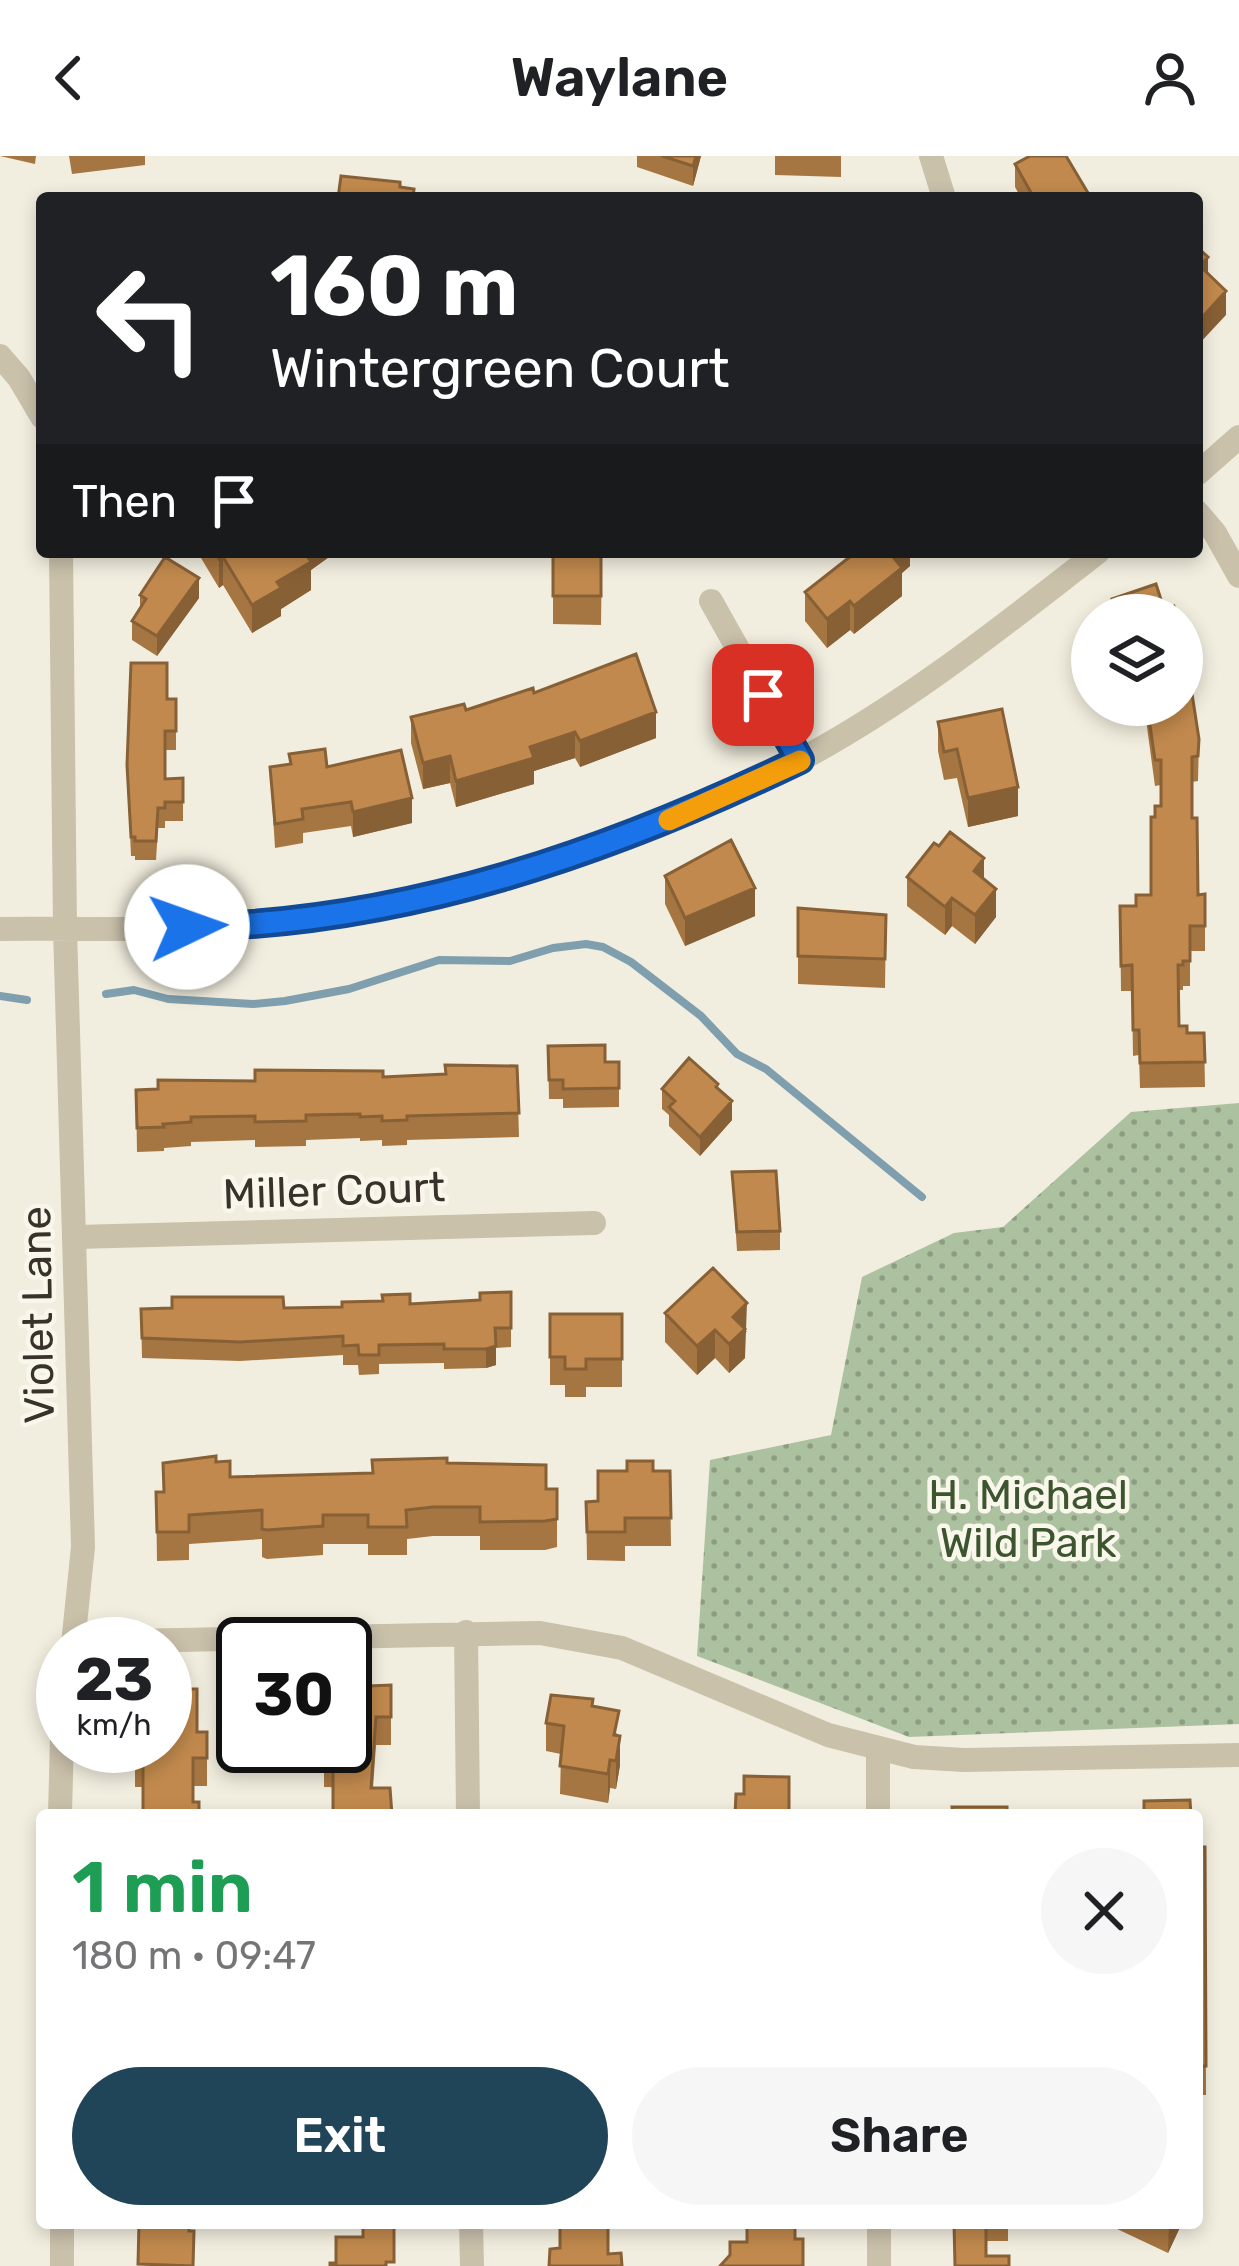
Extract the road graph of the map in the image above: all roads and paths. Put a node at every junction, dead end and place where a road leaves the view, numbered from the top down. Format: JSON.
{"nodes":[{"id":1,"x":931,"y":156,"type":"edge"},
{"id":2,"x":942,"y":192,"type":"edge"},
{"id":3,"x":0,"y":356,"type":"edge"},
{"id":4,"x":36,"y":407,"type":"edge"},
{"id":5,"x":1239,"y":437,"type":"edge"},
{"id":6,"x":1203,"y":469,"type":"edge"},
{"id":7,"x":1203,"y":519,"type":"edge"},
{"id":8,"x":61,"y":558,"type":"edge"},
{"id":9,"x":1090,"y":558,"type":"edge"},
{"id":10,"x":1239,"y":576,"type":"edge"},
{"id":11,"x":710,"y":601,"type":"dead end"},
{"id":12,"x":800,"y":760,"type":"junction"},
{"id":13,"x":65,"y":928,"type":"junction"},
{"id":14,"x":0,"y":929,"type":"edge"},
{"id":15,"x":595,"y":1222,"type":"dead end"},
{"id":16,"x":76,"y":1238,"type":"junction"},
{"id":17,"x":75,"y":1617,"type":"edge"},
{"id":18,"x":466,"y":1632,"type":"junction"},
{"id":19,"x":192,"y":1640,"type":"edge"},
{"id":20,"x":878,"y":1750,"type":"junction"},
{"id":21,"x":1239,"y":1755,"type":"edge"},
{"id":22,"x":61,"y":1773,"type":"edge"},
{"id":23,"x":60,"y":1809,"type":"edge"},
{"id":24,"x":468,"y":1809,"type":"edge"},
{"id":25,"x":878,"y":1809,"type":"edge"},
{"id":26,"x":62,"y":2229,"type":"edge"},
{"id":27,"x":471,"y":2229,"type":"edge"},
{"id":28,"x":879,"y":2229,"type":"edge"},
{"id":29,"x":62,"y":2266,"type":"edge"},
{"id":30,"x":472,"y":2266,"type":"edge"},
{"id":31,"x":879,"y":2266,"type":"edge"}],
"edges":[{"from":1,"to":2,"type":"street"},
{"from":3,"to":4,"type":"street"},
{"from":5,"to":6,"type":"street"},
{"from":7,"to":10,"type":"street"},
{"from":8,"to":13,"type":"street","name":"Violet Lane"},
{"from":9,"to":12,"type":"street"},
{"from":11,"to":12,"type":"street"},
{"from":12,"to":13,"type":"street"},
{"from":13,"to":14,"type":"street"},
{"from":13,"to":16,"type":"street","name":"Violet Lane"},
{"from":15,"to":16,"type":"street","name":"Miller Court"},
{"from":16,"to":17,"type":"street","name":"Violet Lane"},
{"from":18,"to":19,"type":"street"},
{"from":18,"to":20,"type":"street"},
{"from":18,"to":24,"type":"street"},
{"from":20,"to":21,"type":"street"},
{"from":20,"to":25,"type":"street"},
{"from":22,"to":23,"type":"street"},
{"from":26,"to":29,"type":"street"},
{"from":27,"to":30,"type":"street"},
{"from":28,"to":31,"type":"street"}]}
